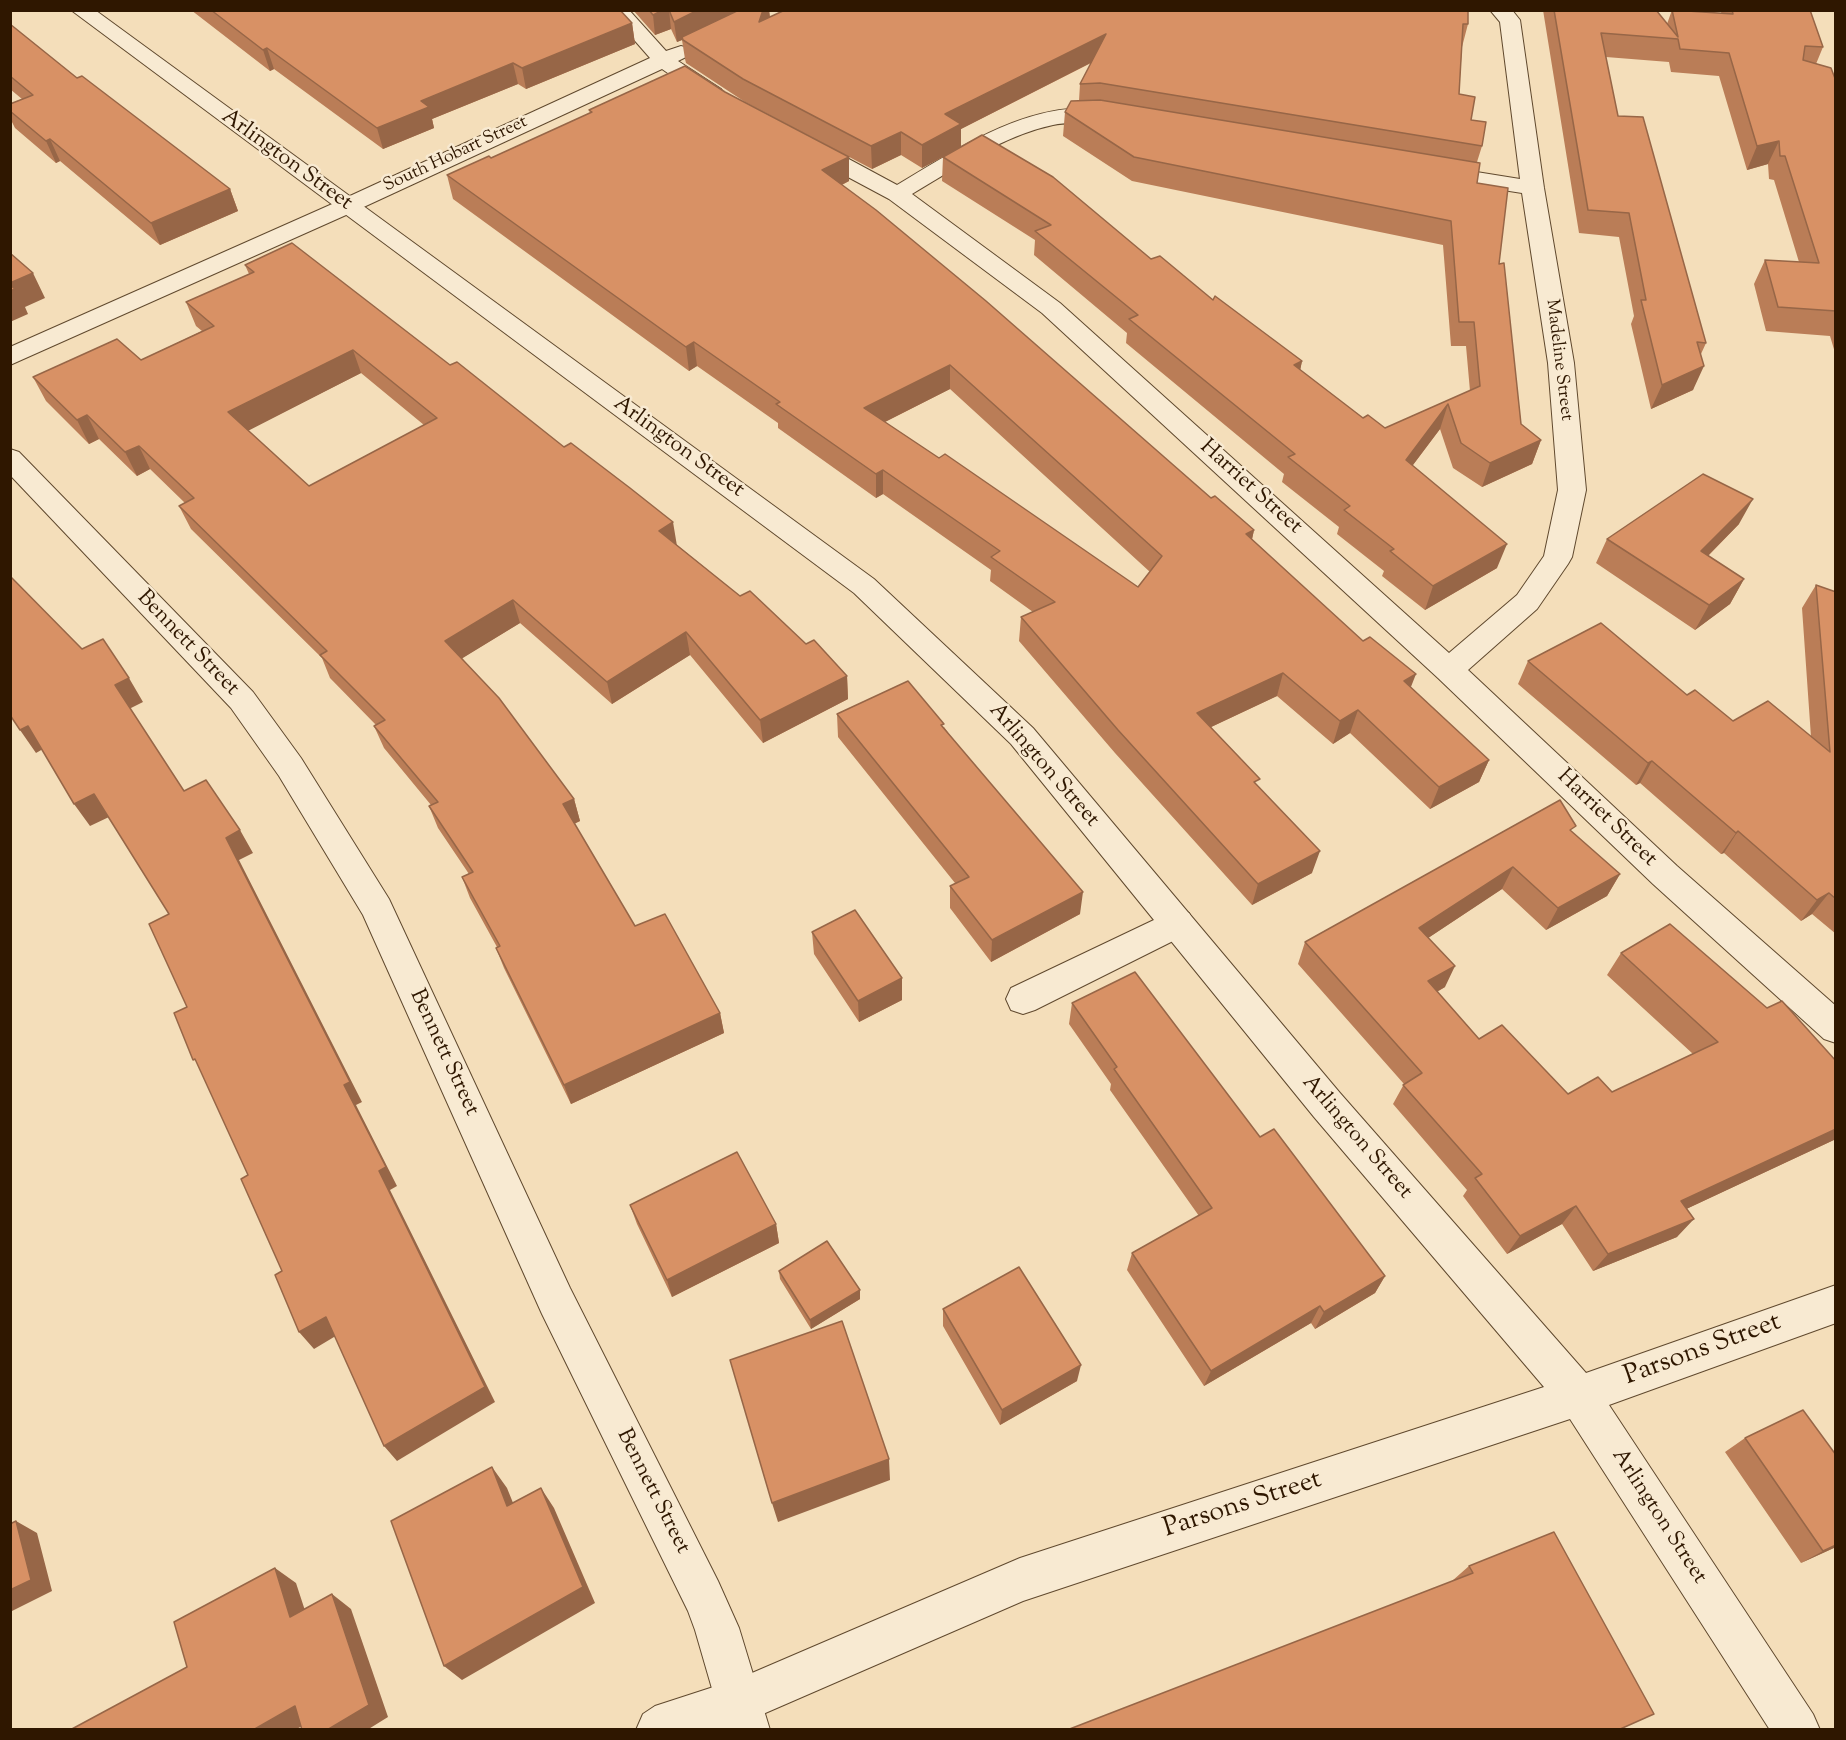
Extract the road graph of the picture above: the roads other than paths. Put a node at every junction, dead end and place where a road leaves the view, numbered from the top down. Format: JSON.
{"nodes":[{"id":1,"x":81,"y":10,"type":"edge"},
{"id":2,"x":618,"y":10,"type":"edge"},
{"id":3,"x":1500,"y":10,"type":"edge"},
{"id":4,"x":700,"y":42,"type":"edge"},
{"id":5,"x":663,"y":60,"type":"junction"},
{"id":6,"x":736,"y":109,"type":"edge"},
{"id":7,"x":1131,"y":121,"type":"edge"},
{"id":8,"x":786,"y":135,"type":"edge"},
{"id":9,"x":1416,"y":169,"type":"edge"},
{"id":10,"x":1533,"y":188,"type":"junction"},
{"id":11,"x":897,"y":194,"type":"junction"},
{"id":12,"x":347,"y":206,"type":"junction"},
{"id":13,"x":10,"y":357,"type":"edge"},
{"id":14,"x":10,"y":458,"type":"edge"},
{"id":15,"x":1449,"y":670,"type":"junction"},
{"id":16,"x":1177,"y":922,"type":"junction"},
{"id":17,"x":1023,"y":999,"type":"dead end"},
{"id":18,"x":1836,"y":1028,"type":"edge"},
{"id":19,"x":1836,"y":1304,"type":"edge"},
{"id":20,"x":1579,"y":1396,"type":"junction"},
{"id":21,"x":743,"y":1715,"type":"edge"},
{"id":22,"x":659,"y":1730,"type":"edge"},
{"id":23,"x":1797,"y":1730,"type":"edge"}],
"edges":[{"from":1,"to":12,"type":"street","name":"Arlington Street"},
{"from":2,"to":5,"type":"street"},
{"from":3,"to":10,"type":"street","name":"Madeline Street"},
{"from":4,"to":5,"type":"street","name":"South Hobart Street"},
{"from":5,"to":6,"type":"street"},
{"from":5,"to":12,"type":"street","name":"South Hobart Street"},
{"from":7,"to":11,"type":"street"},
{"from":8,"to":11,"type":"street","name":"Harriet Street"},
{"from":9,"to":10,"type":"street"},
{"from":10,"to":15,"type":"street","name":"Madeline Street"},
{"from":11,"to":15,"type":"street","name":"Harriet Street"},
{"from":12,"to":13,"type":"street","name":"South Hobart Street"},
{"from":12,"to":16,"type":"street","name":"Arlington Street"},
{"from":14,"to":21,"type":"street","name":"Bennett Street"},
{"from":15,"to":18,"type":"street","name":"Harriet Street"},
{"from":16,"to":17,"type":"street"},
{"from":16,"to":20,"type":"street","name":"Arlington Street"},
{"from":19,"to":20,"type":"street","name":"Parsons Street"},
{"from":20,"to":21,"type":"street","name":"Parsons Street"},
{"from":20,"to":23,"type":"street","name":"Arlington Street"},
{"from":21,"to":22,"type":"street","name":"Parsons Street"}]}
